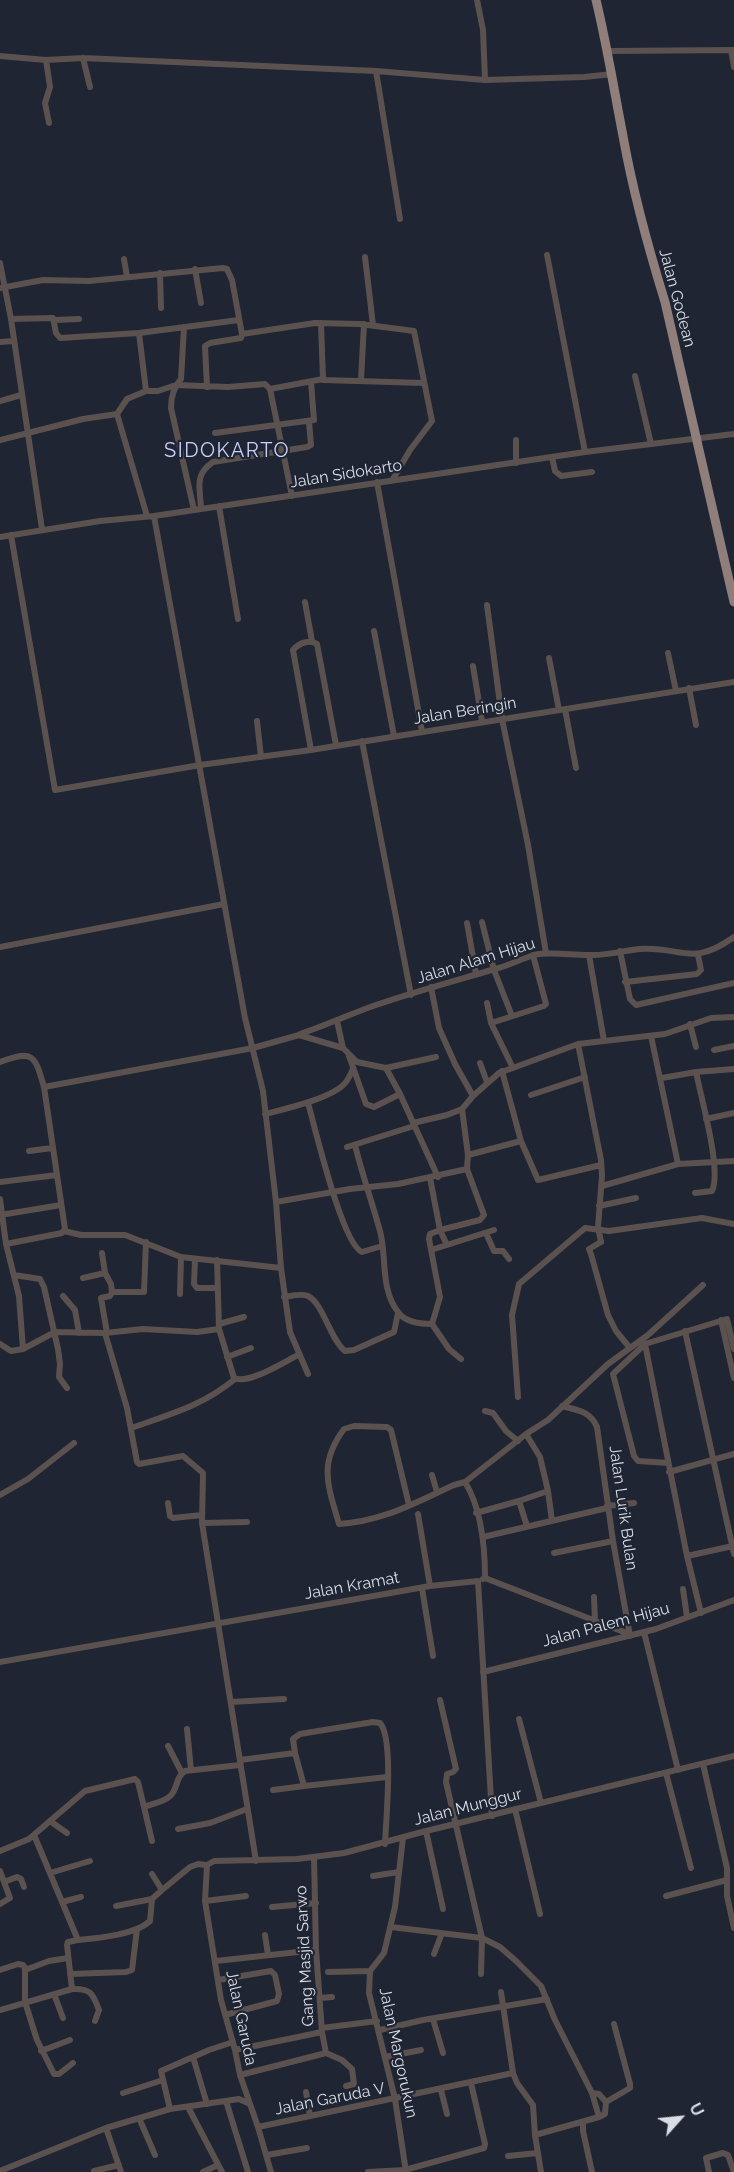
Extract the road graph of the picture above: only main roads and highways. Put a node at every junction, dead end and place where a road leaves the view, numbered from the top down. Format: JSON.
{"nodes":[{"id":1,"x":596,"y":0,"type":"edge"},
{"id":2,"x":734,"y":602,"type":"edge"}],
"edges":[{"from":1,"to":2,"type":"main road","name":"Jalan Godean"}]}
